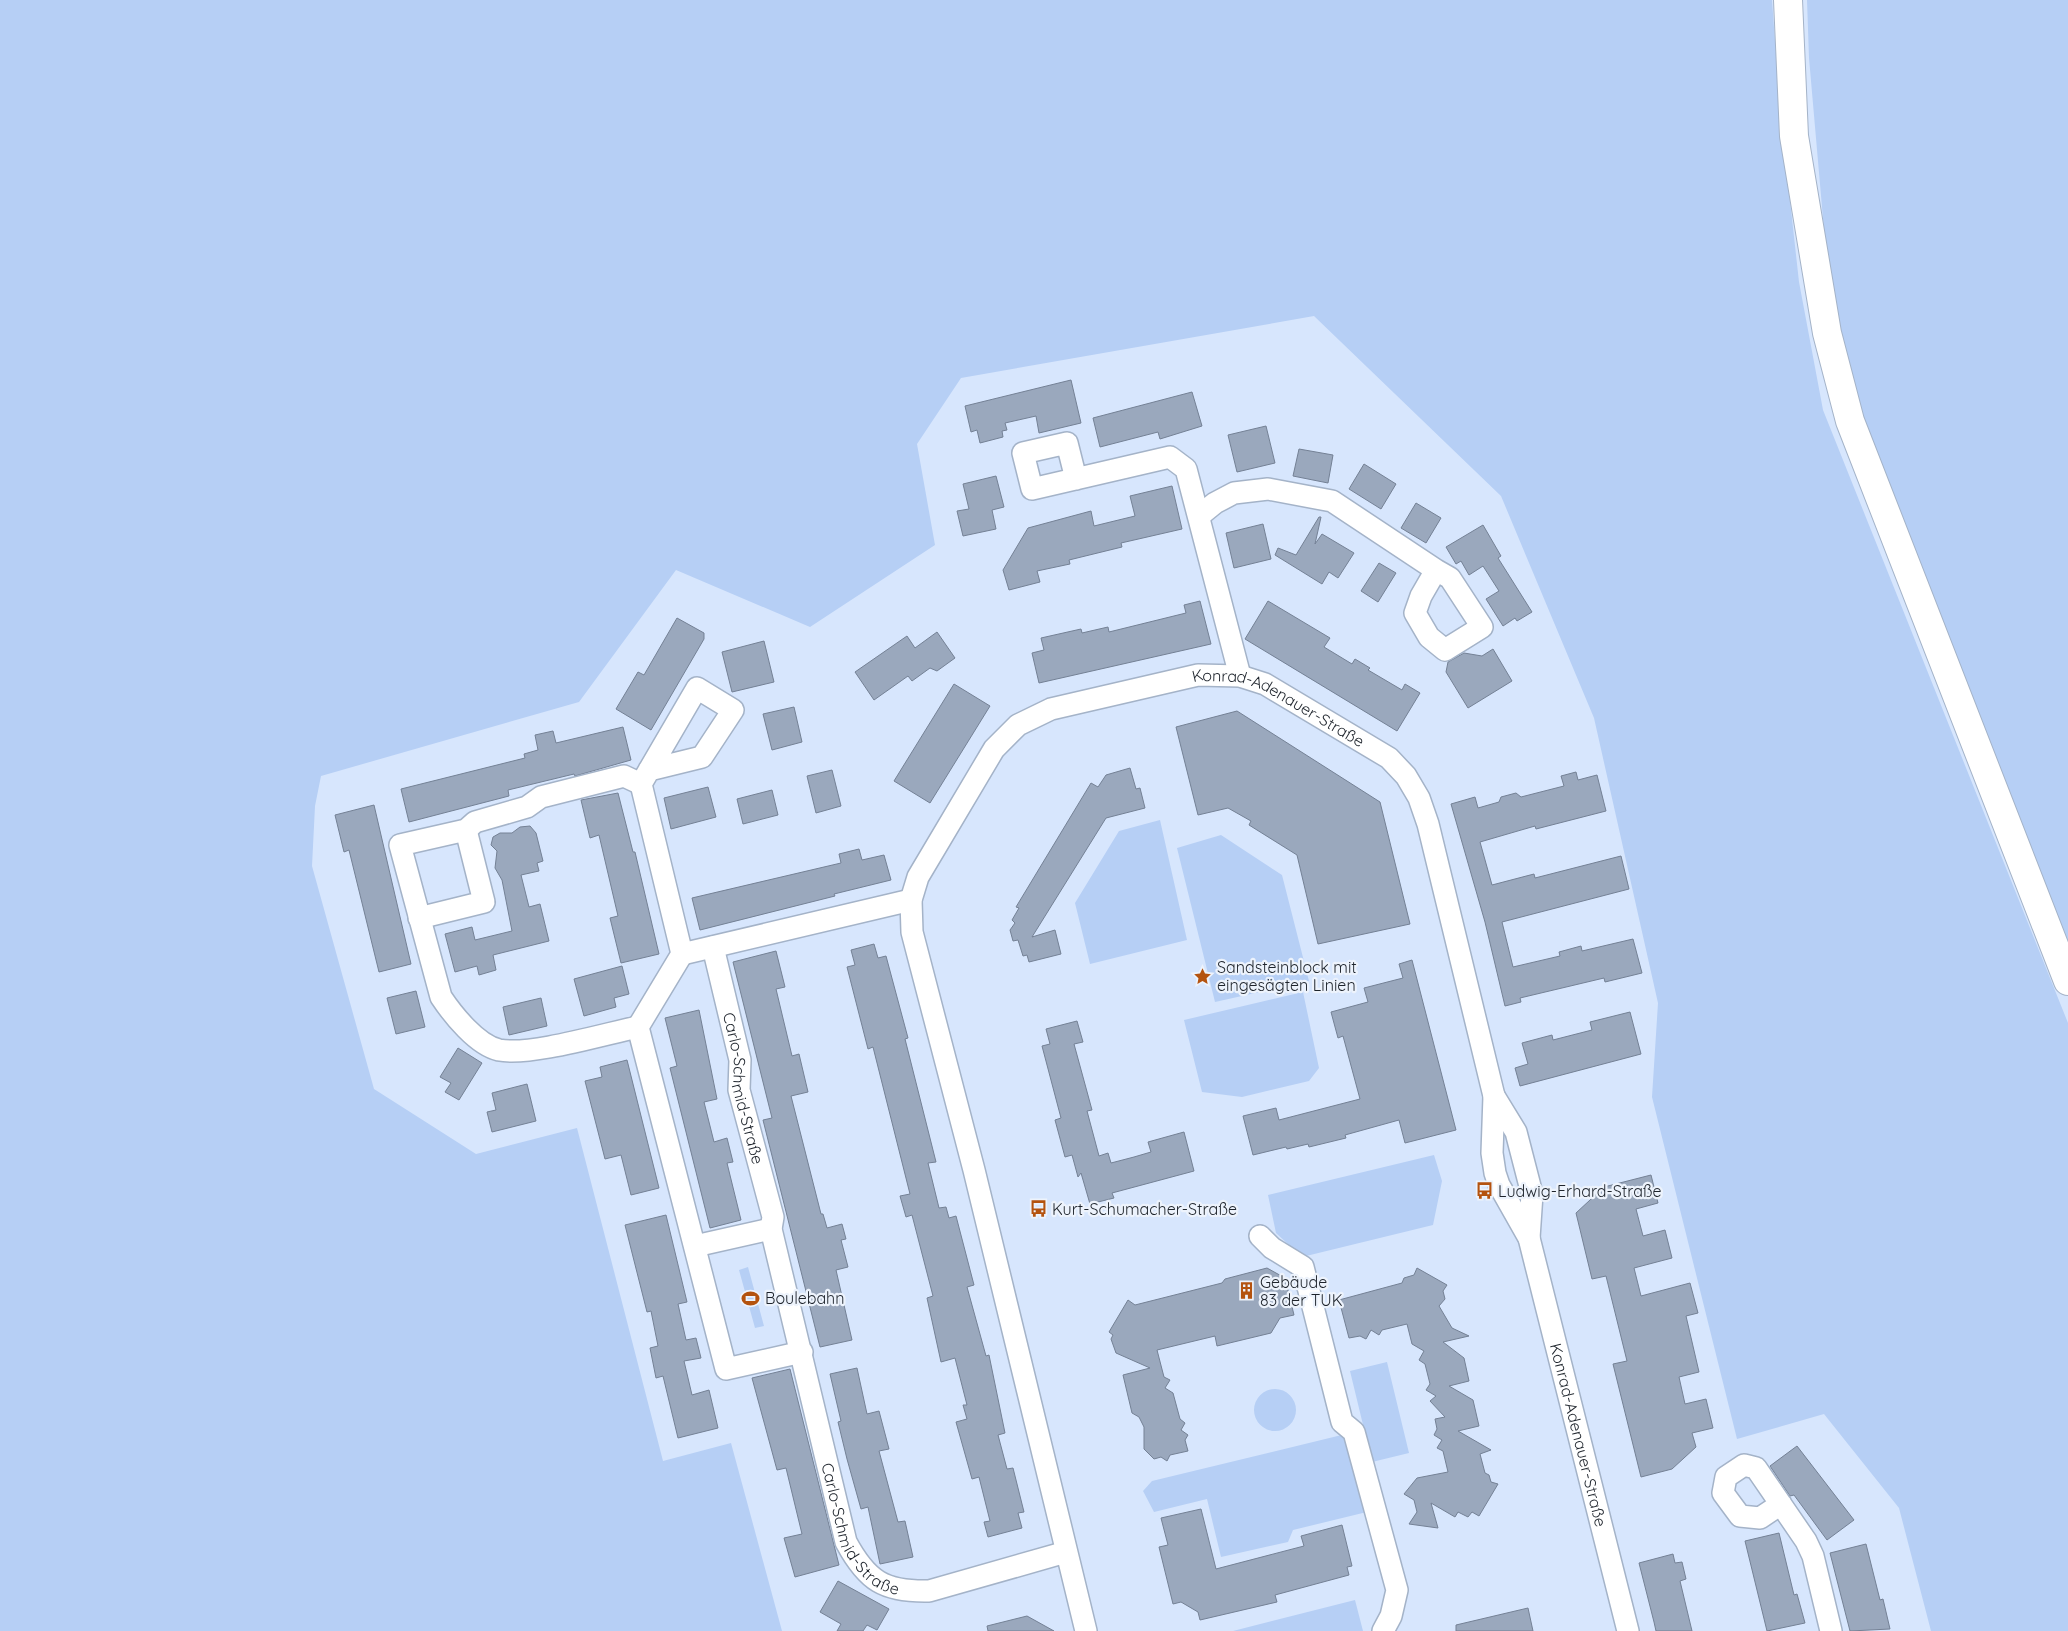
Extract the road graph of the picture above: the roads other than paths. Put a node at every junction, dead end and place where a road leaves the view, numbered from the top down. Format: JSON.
{"nodes":[{"id":1,"x":1788,"y":0,"type":"edge"},
{"id":2,"x":1076,"y":479,"type":"dead end"},
{"id":3,"x":1199,"y":516,"type":"junction"},
{"id":4,"x":1436,"y":570,"type":"dead end"},
{"id":5,"x":1240,"y":676,"type":"junction"},
{"id":6,"x":466,"y":830,"type":"junction"},
{"id":7,"x":911,"y":900,"type":"junction"},
{"id":8,"x":419,"y":918,"type":"junction"},
{"id":9,"x":713,"y":947,"type":"junction"},
{"id":10,"x":682,"y":954,"type":"junction"},
{"id":11,"x":2068,"y":981,"type":"edge"},
{"id":12,"x":638,"y":1027,"type":"junction"},
{"id":13,"x":1494,"y":1096,"type":"junction"},
{"id":14,"x":771,"y":1229,"type":"junction"},
{"id":15,"x":1260,"y":1236,"type":"dead end"},
{"id":16,"x":1529,"y":1238,"type":"junction"},
{"id":17,"x":696,"y":1246,"type":"junction"},
{"id":18,"x":802,"y":1352,"type":"junction"},
{"id":19,"x":1781,"y":1504,"type":"dead end"},
{"id":20,"x":1066,"y":1552,"type":"junction"},
{"id":21,"x":1086,"y":1631,"type":"edge"},
{"id":22,"x":1383,"y":1631,"type":"edge"},
{"id":23,"x":1628,"y":1631,"type":"edge"},
{"id":24,"x":1831,"y":1631,"type":"edge"}],
"edges":[{"from":1,"to":11,"type":"main road"},
{"from":2,"to":3,"type":"street"},
{"from":3,"to":4,"type":"street"},
{"from":3,"to":5,"type":"street"},
{"from":5,"to":7,"type":"street","name":"Konrad-Adenauer-Straße"},
{"from":5,"to":13,"type":"street","name":"Konrad-Adenauer-Straße"},
{"from":6,"to":8,"type":"street"},
{"from":6,"to":8,"type":"street"},
{"from":6,"to":10,"type":"street"},
{"from":7,"to":9,"type":"street"},
{"from":7,"to":20,"type":"street"},
{"from":8,"to":12,"type":"street"},
{"from":9,"to":10,"type":"street"},
{"from":9,"to":14,"type":"street","name":"Carlo-Schmid-Straße"},
{"from":10,"to":12,"type":"street"},
{"from":12,"to":17,"type":"street"},
{"from":13,"to":16,"type":"street","name":"Konrad-Adenauer-Straße"},
{"from":13,"to":16,"type":"street","name":"Konrad-Adenauer-Straße"},
{"from":14,"to":17,"type":"street"},
{"from":14,"to":18,"type":"street","name":"Carlo-Schmid-Straße"},
{"from":15,"to":22,"type":"street"},
{"from":16,"to":23,"type":"street","name":"Konrad-Adenauer-Straße"},
{"from":17,"to":18,"type":"street"},
{"from":18,"to":20,"type":"street","name":"Carlo-Schmid-Straße"},
{"from":19,"to":24,"type":"street"},
{"from":20,"to":21,"type":"street"}]}
